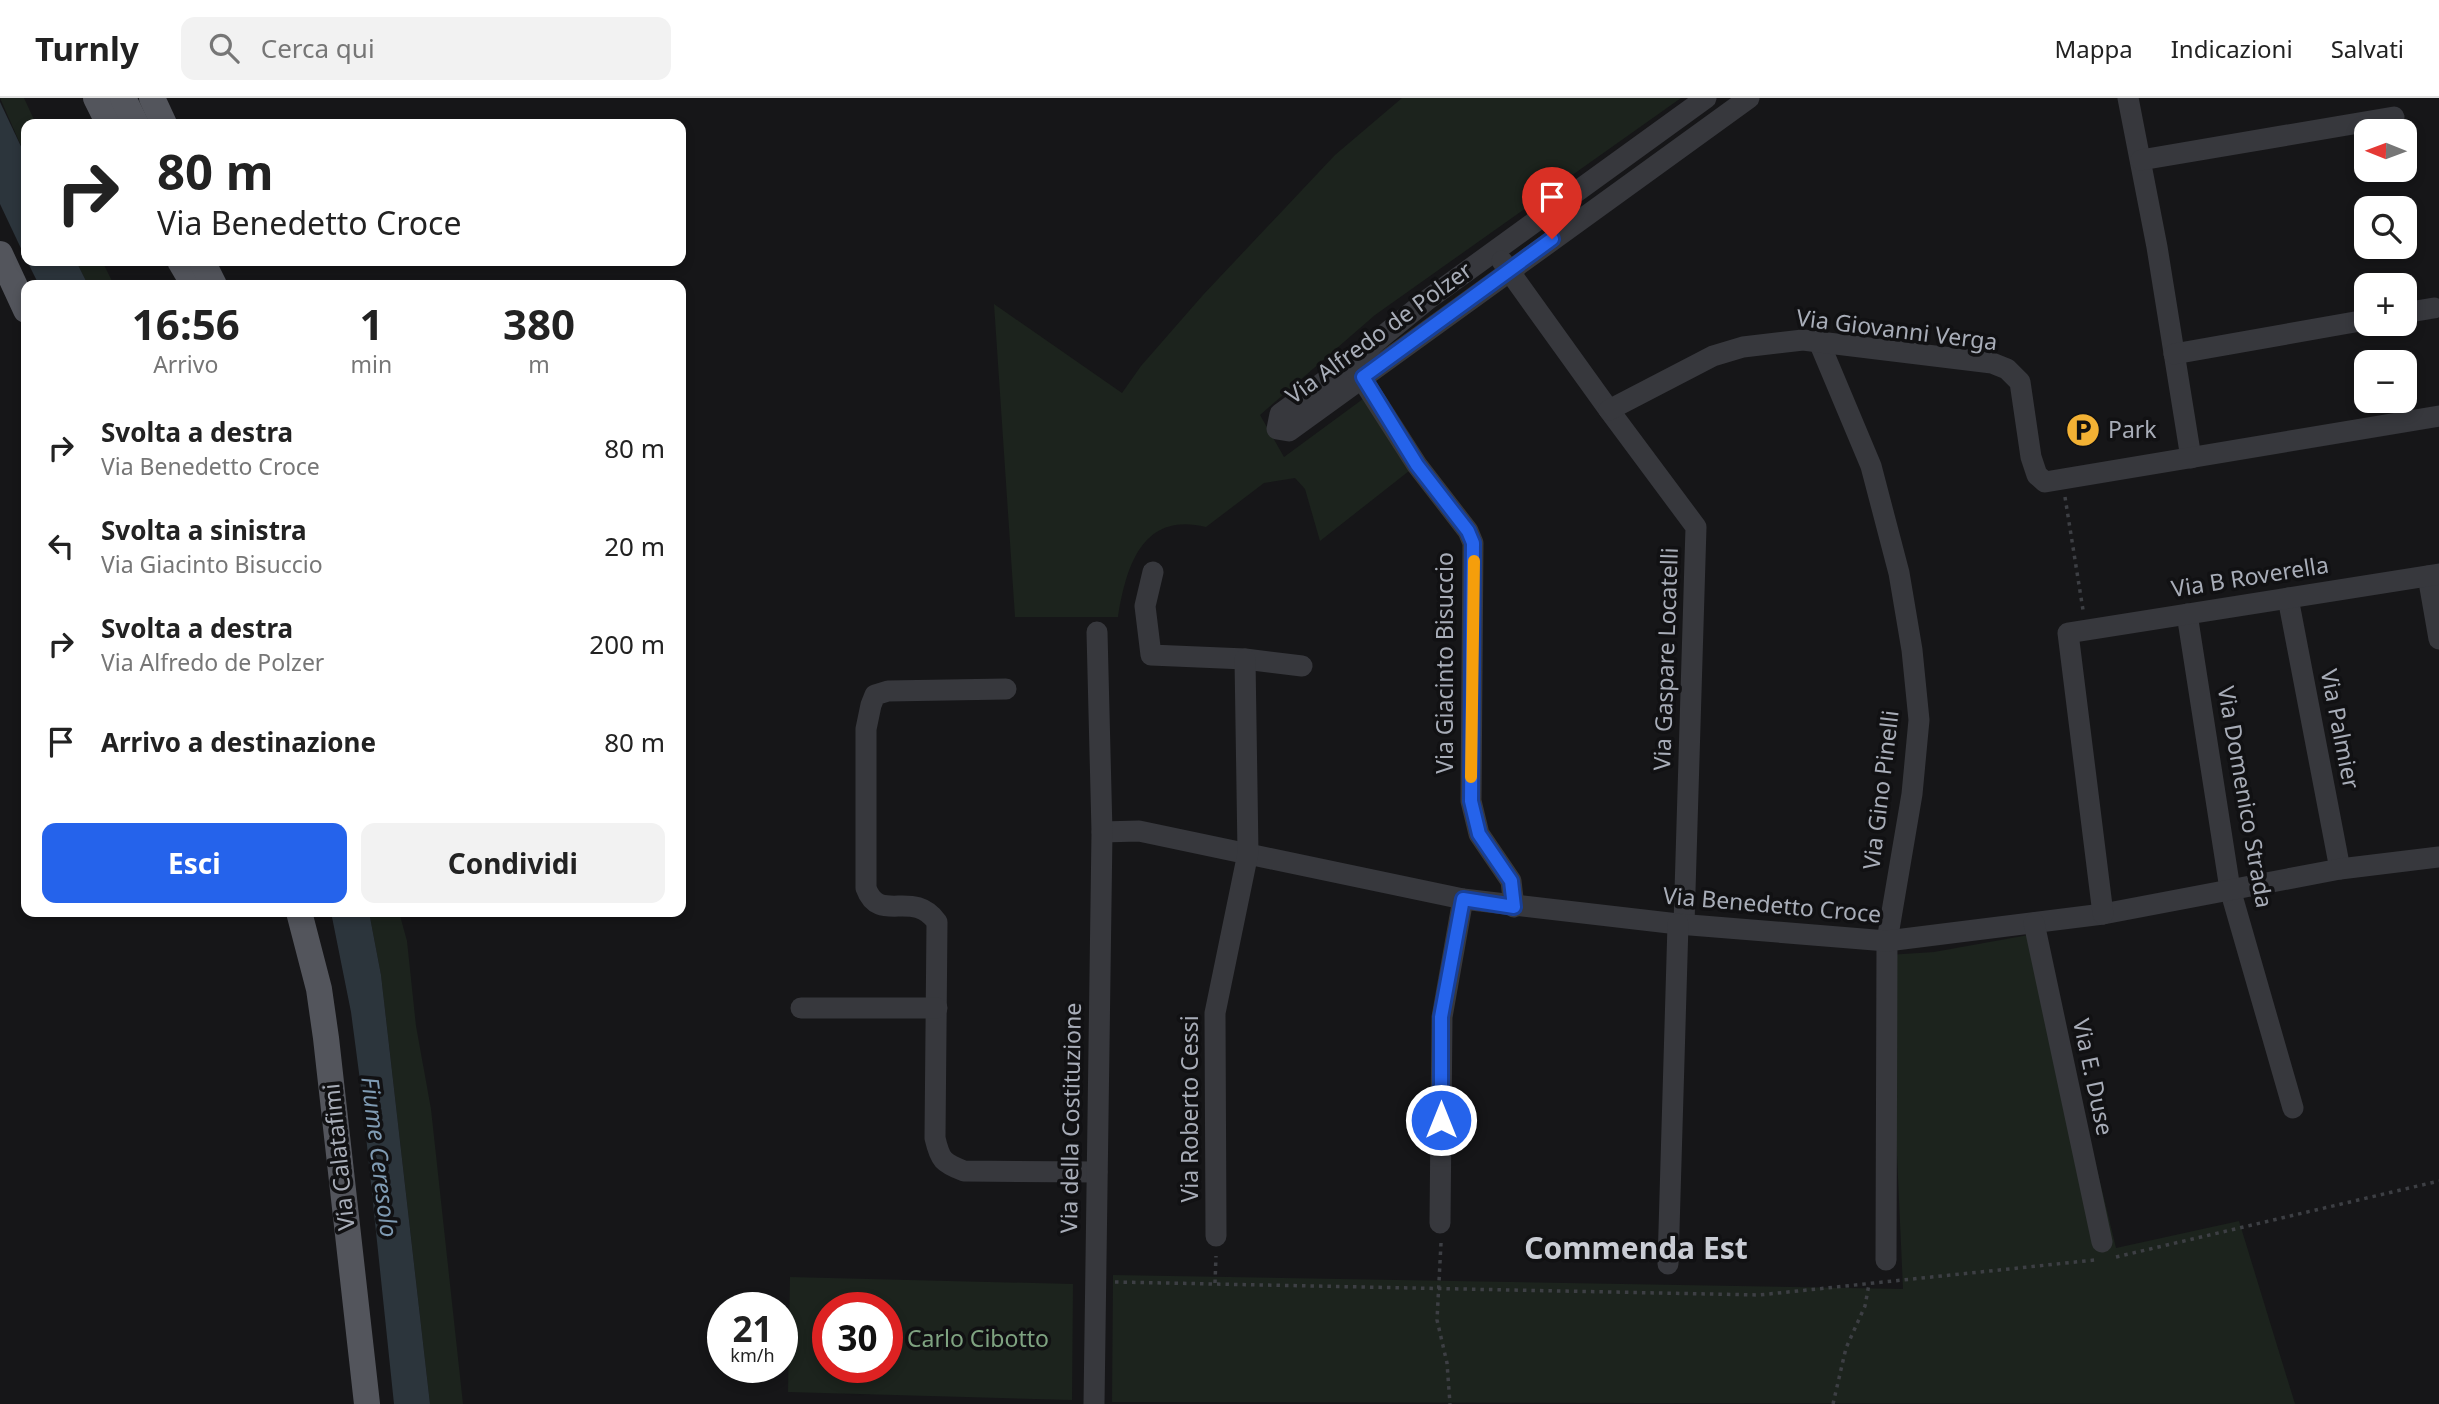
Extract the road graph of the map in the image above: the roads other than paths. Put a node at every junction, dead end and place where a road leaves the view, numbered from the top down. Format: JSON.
{"nodes":[{"id":1,"x":96,"y":98,"type":"edge"},
{"id":2,"x":124,"y":98,"type":"edge"},
{"id":3,"x":152,"y":98,"type":"edge"},
{"id":4,"x":1706,"y":98,"type":"edge"},
{"id":5,"x":2127,"y":98,"type":"edge"},
{"id":6,"x":1746,"y":99,"type":"edge"},
{"id":7,"x":2394,"y":117,"type":"dead end"},
{"id":8,"x":106,"y":119,"type":"edge"},
{"id":9,"x":134,"y":119,"type":"edge"},
{"id":10,"x":162,"y":119,"type":"edge"},
{"id":11,"x":2141,"y":160,"type":"junction"},
{"id":12,"x":1494,"y":251,"type":"junction"},
{"id":13,"x":0,"y":254,"type":"edge"},
{"id":14,"x":1509,"y":270,"type":"junction"},
{"id":15,"x":21,"y":299,"type":"edge"},
{"id":16,"x":2434,"y":307,"type":"dead end"},
{"id":17,"x":2417,"y":310,"type":"edge"},
{"id":18,"x":2354,"y":322,"type":"edge"},
{"id":19,"x":1819,"y":342,"type":"junction"},
{"id":20,"x":2174,"y":354,"type":"junction"},
{"id":21,"x":1357,"y":370,"type":"junction"},
{"id":22,"x":1609,"y":410,"type":"junction"},
{"id":23,"x":2439,"y":416,"type":"edge"},
{"id":24,"x":2191,"y":458,"type":"junction"},
{"id":25,"x":1153,"y":572,"type":"dead end"},
{"id":26,"x":2433,"y":575,"type":"edge"},
{"id":27,"x":2288,"y":598,"type":"junction"},
{"id":28,"x":2187,"y":614,"type":"junction"},
{"id":29,"x":1097,"y":632,"type":"dead end"},
{"id":30,"x":2439,"y":639,"type":"edge"},
{"id":31,"x":1244,"y":659,"type":"junction"},
{"id":32,"x":1302,"y":666,"type":"dead end"},
{"id":33,"x":1006,"y":689,"type":"dead end"},
{"id":34,"x":1102,"y":832,"type":"junction"},
{"id":35,"x":1248,"y":853,"type":"junction"},
{"id":36,"x":2439,"y":857,"type":"edge"},
{"id":37,"x":2340,"y":869,"type":"junction"},
{"id":38,"x":2230,"y":889,"type":"junction"},
{"id":39,"x":1463,"y":899,"type":"junction"},
{"id":40,"x":1514,"y":907,"type":"junction"},
{"id":41,"x":2103,"y":914,"type":"junction"},
{"id":42,"x":300,"y":917,"type":"edge"},
{"id":43,"x":2034,"y":923,"type":"junction"},
{"id":44,"x":1681,"y":924,"type":"junction"},
{"id":45,"x":1887,"y":941,"type":"junction"},
{"id":46,"x":801,"y":1008,"type":"dead end"},
{"id":47,"x":937,"y":1008,"type":"junction"},
{"id":48,"x":2293,"y":1108,"type":"dead end"},
{"id":49,"x":1097,"y":1172,"type":"junction"},
{"id":50,"x":1440,"y":1223,"type":"road end"},
{"id":51,"x":1216,"y":1236,"type":"road end"},
{"id":52,"x":2102,"y":1242,"type":"dead end"},
{"id":53,"x":1886,"y":1260,"type":"dead end"},
{"id":54,"x":1668,"y":1264,"type":"dead end"},
{"id":55,"x":367,"y":1404,"type":"edge"},
{"id":56,"x":1094,"y":1404,"type":"edge"}],
"edges":[{"from":1,"to":8,"type":"main road"},
{"from":2,"to":9,"type":"main road"},
{"from":3,"to":10,"type":"main road"},
{"from":4,"to":12,"type":"street","name":"Via Alfredo de Polzer"},
{"from":5,"to":11,"type":"street"},
{"from":6,"to":14,"type":"street","name":"Via Alfredo de Polzer"},
{"from":7,"to":11,"type":"street"},
{"from":11,"to":20,"type":"street"},
{"from":12,"to":14,"type":"street","name":"Via Gaspare Locatelli"},
{"from":12,"to":21,"type":"street","name":"Via Alfredo de Polzer"},
{"from":13,"to":15,"type":"main road"},
{"from":14,"to":21,"type":"street","name":"Via Alfredo de Polzer"},
{"from":14,"to":22,"type":"street","name":"Via Gaspare Locatelli"},
{"from":16,"to":17,"type":"street"},
{"from":18,"to":20,"type":"street"},
{"from":19,"to":22,"type":"street","name":"Via Giovanni Verga"},
{"from":19,"to":24,"type":"street","name":"Via Giovanni Verga"},
{"from":19,"to":45,"type":"street","name":"Via Gino Pinelli"},
{"from":20,"to":24,"type":"street"},
{"from":21,"to":40,"type":"street","name":"Via Giacinto Bisuccio"},
{"from":22,"to":44,"type":"street","name":"Via Gaspare Locatelli"},
{"from":23,"to":24,"type":"street"},
{"from":25,"to":31,"type":"street"},
{"from":26,"to":27,"type":"street","name":"Via B Roverella"},
{"from":26,"to":30,"type":"street"},
{"from":27,"to":28,"type":"street","name":"Via B Roverella"},
{"from":27,"to":37,"type":"street","name":"Via Palmier"},
{"from":28,"to":38,"type":"street","name":"Via Domenico Strada"},
{"from":28,"to":41,"type":"street","name":"Via B Roverella"},
{"from":29,"to":34,"type":"street","name":"Via della Costituzione"},
{"from":31,"to":32,"type":"street"},
{"from":31,"to":35,"type":"street","name":"Via Roberto Cessi"},
{"from":33,"to":47,"type":"street"},
{"from":34,"to":35,"type":"street","name":"Via Benedetto Croce"},
{"from":34,"to":49,"type":"street","name":"Via della Costituzione"},
{"from":35,"to":39,"type":"street","name":"Via Benedetto Croce"},
{"from":35,"to":51,"type":"street","name":"Via Roberto Cessi"},
{"from":36,"to":37,"type":"street","name":"Via Benedetto Croce"},
{"from":37,"to":38,"type":"street","name":"Via Benedetto Croce"},
{"from":38,"to":41,"type":"street","name":"Via Benedetto Croce"},
{"from":38,"to":48,"type":"street","name":"Via Domenico Strada"},
{"from":39,"to":40,"type":"street","name":"Via Benedetto Croce"},
{"from":39,"to":50,"type":"street"},
{"from":40,"to":44,"type":"street","name":"Via Benedetto Croce"},
{"from":41,"to":43,"type":"street","name":"Via Benedetto Croce"},
{"from":42,"to":55,"type":"main road","name":"Via Calatafimi"},
{"from":43,"to":45,"type":"street","name":"Via Benedetto Croce"},
{"from":43,"to":52,"type":"street","name":"Via E. Duse"},
{"from":44,"to":45,"type":"street","name":"Via Benedetto Croce"},
{"from":44,"to":54,"type":"street","name":"Via Gaspare Locatelli"},
{"from":45,"to":53,"type":"street","name":"Via Gino Pinelli"},
{"from":46,"to":47,"type":"street"},
{"from":47,"to":49,"type":"street"},
{"from":49,"to":56,"type":"street","name":"Via della Costituzione"}]}
